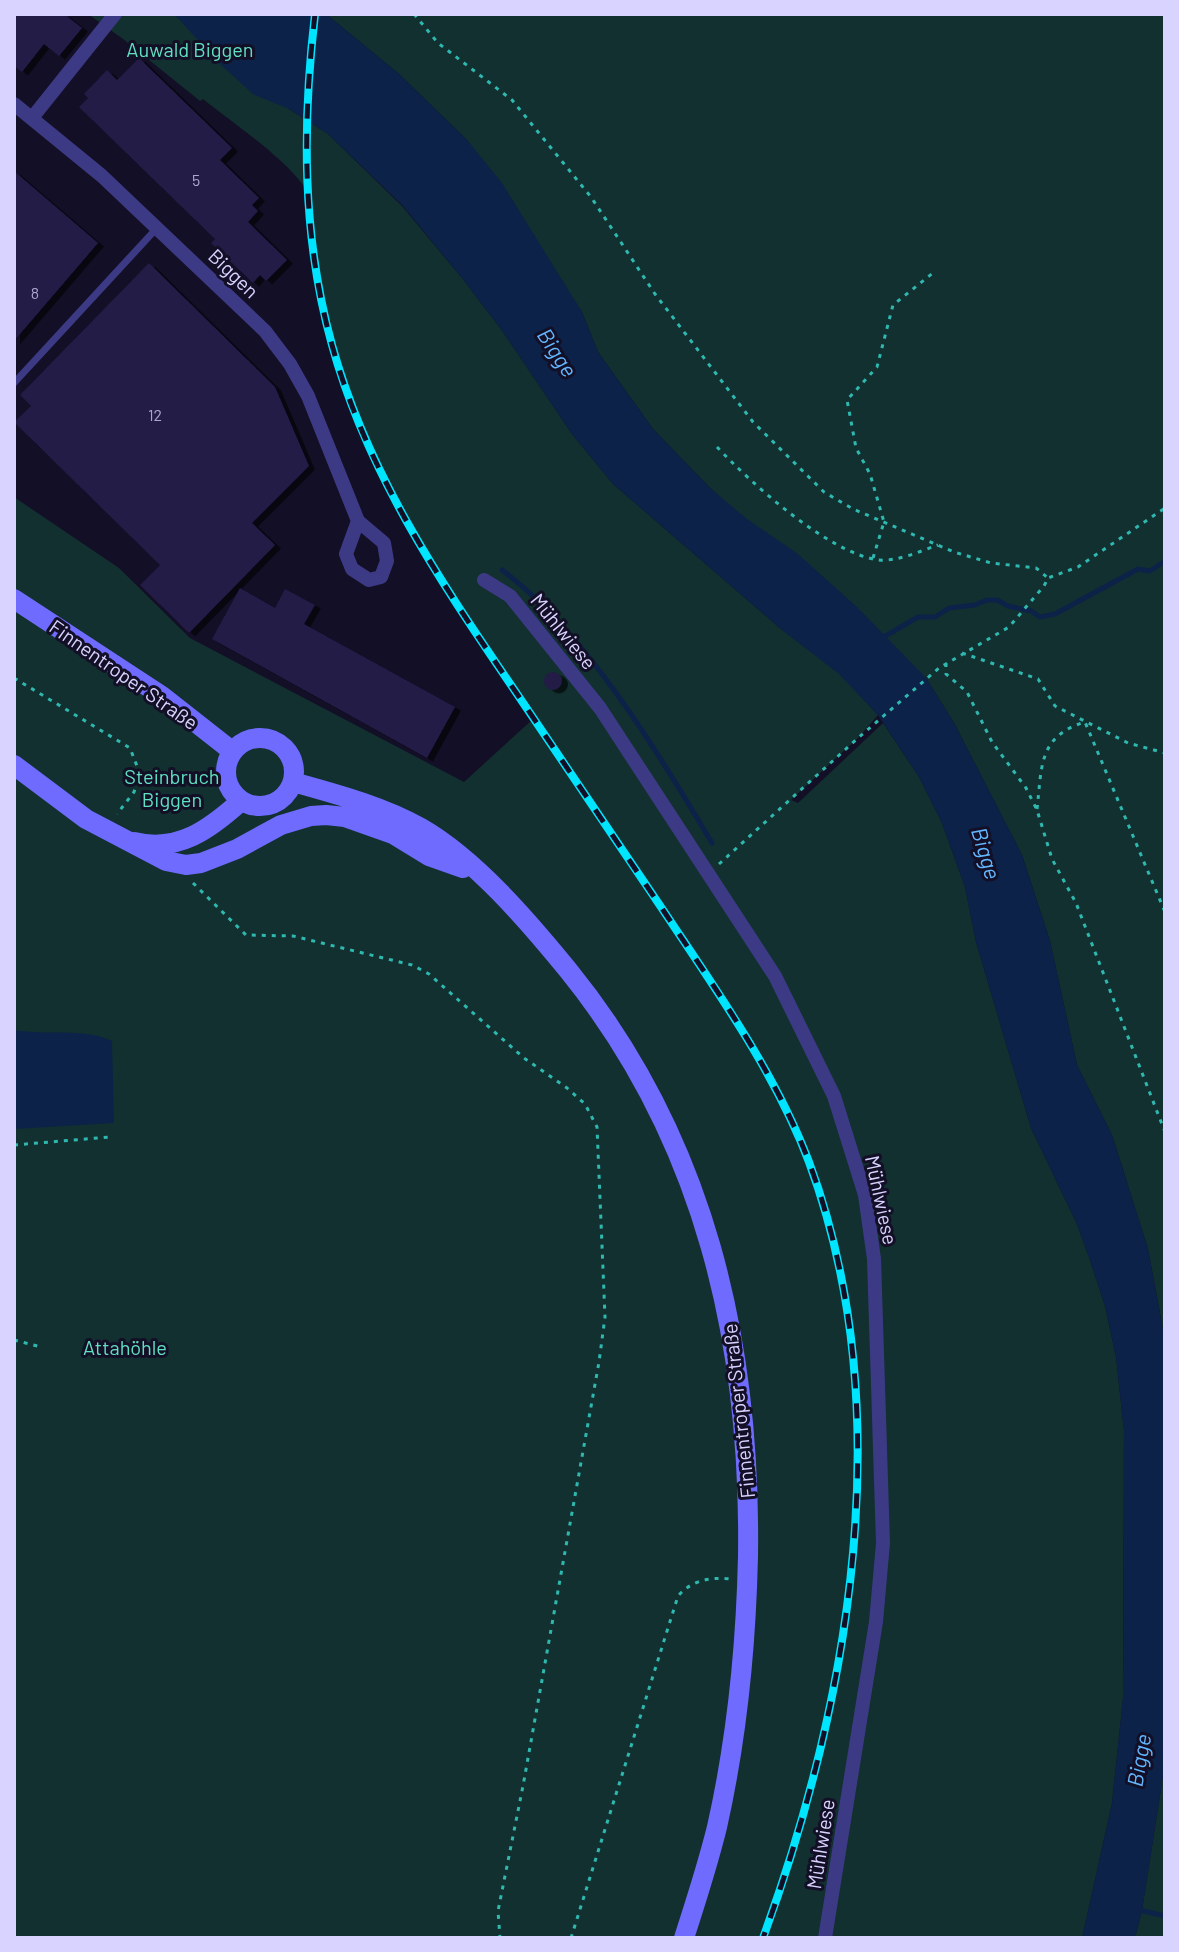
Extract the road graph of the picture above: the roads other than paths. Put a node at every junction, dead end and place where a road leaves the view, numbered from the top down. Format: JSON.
{"nodes":[{"id":1,"x":112,"y":17,"type":"edge"},
{"id":2,"x":14,"y":104,"type":"edge"},
{"id":3,"x":32,"y":118,"type":"junction"},
{"id":4,"x":158,"y":227,"type":"junction"},
{"id":5,"x":14,"y":383,"type":"edge"},
{"id":6,"x":358,"y":521,"type":"dead end"},
{"id":7,"x":484,"y":580,"type":"dead end"},
{"id":8,"x":14,"y":599,"type":"edge"},
{"id":9,"x":232,"y":751,"type":"junction"},
{"id":10,"x":14,"y":765,"type":"edge"},
{"id":11,"x":293,"y":782,"type":"junction"},
{"id":12,"x":241,"y":801,"type":"junction"},
{"id":13,"x":113,"y":834,"type":"junction"},
{"id":14,"x":479,"y":874,"type":"junction"},
{"id":15,"x":684,"y":1938,"type":"edge"},
{"id":16,"x":825,"y":1938,"type":"edge"}],
"edges":[{"from":1,"to":3,"type":"street"},
{"from":2,"to":3,"type":"street","name":"Biggen"},
{"from":3,"to":4,"type":"street","name":"Biggen"},
{"from":4,"to":5,"type":"lane"},
{"from":4,"to":6,"type":"street","name":"Biggen"},
{"from":7,"to":16,"type":"street","name":"Mühlwiese"},
{"from":8,"to":9,"type":"main road","name":"Finnentroper Straße"},
{"from":9,"to":11,"type":"main road"},
{"from":9,"to":12,"type":"main road"},
{"from":10,"to":13,"type":"main road"},
{"from":11,"to":12,"type":"main road"},
{"from":11,"to":14,"type":"main road","name":"Finnentroper Straße"},
{"from":12,"to":13,"type":"main road"},
{"from":13,"to":14,"type":"main road"},
{"from":14,"to":15,"type":"main road","name":"Finnentroper Straße"}]}
